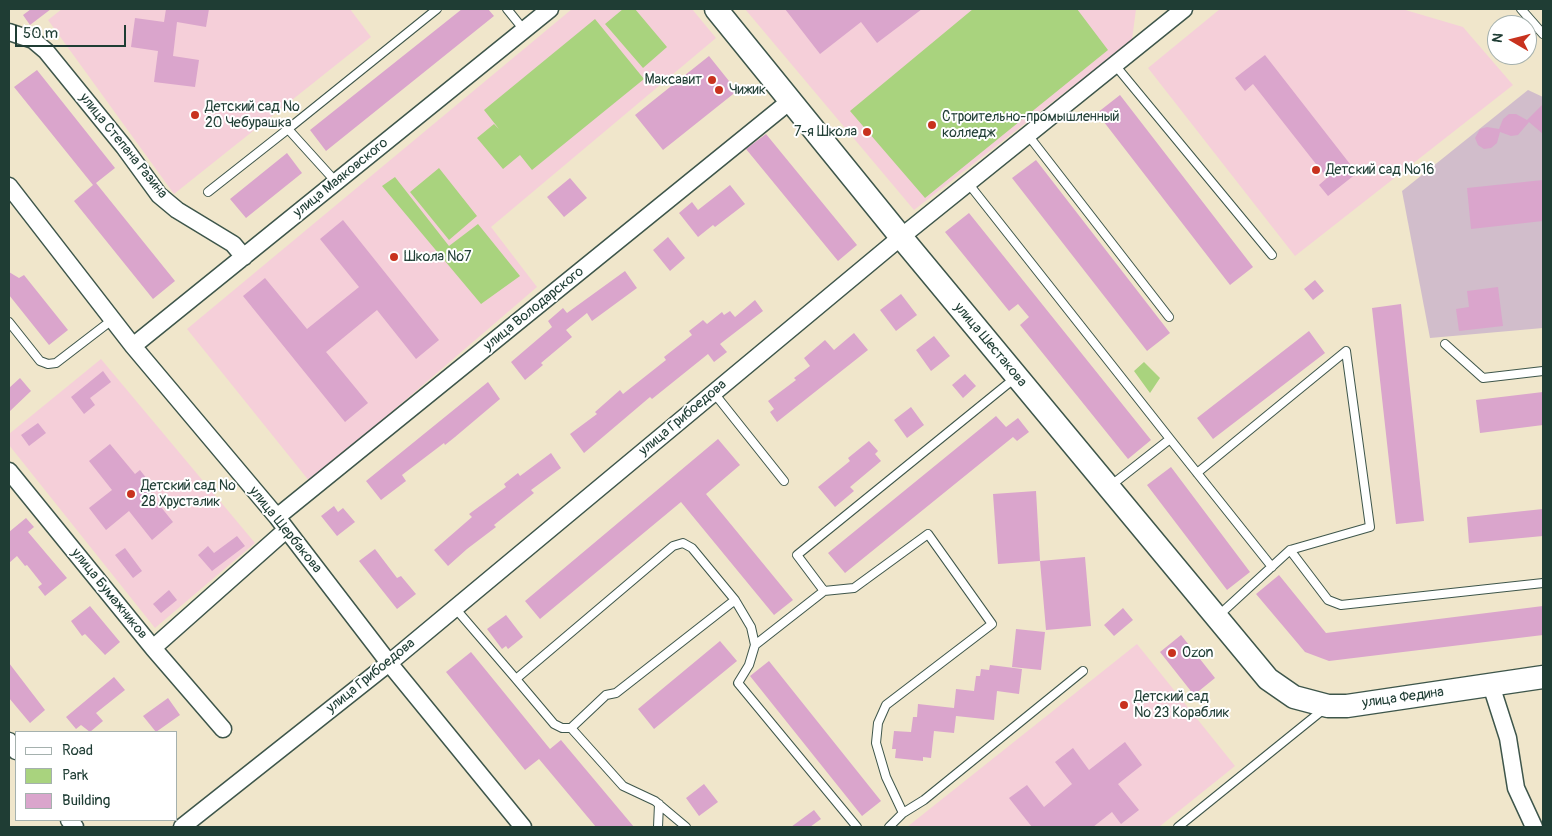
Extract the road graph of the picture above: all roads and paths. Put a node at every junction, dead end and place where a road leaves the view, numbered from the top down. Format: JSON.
{"nodes":[{"id":1,"x":437,"y":9,"type":"edge"},
{"id":2,"x":507,"y":9,"type":"edge"},
{"id":3,"x":550,"y":9,"type":"edge"},
{"id":4,"x":716,"y":9,"type":"edge"},
{"id":5,"x":1184,"y":9,"type":"edge"},
{"id":6,"x":1521,"y":9,"type":"edge"},
{"id":7,"x":524,"y":30,"type":"junction"},
{"id":8,"x":9,"y":32,"type":"edge"},
{"id":9,"x":1543,"y":34,"type":"edge"},
{"id":10,"x":1115,"y":64,"type":"junction"},
{"id":11,"x":790,"y":101,"type":"junction"},
{"id":12,"x":288,"y":129,"type":"junction"},
{"id":13,"x":1028,"y":135,"type":"junction"},
{"id":14,"x":336,"y":182,"type":"junction"},
{"id":15,"x":968,"y":183,"type":"junction"},
{"id":16,"x":9,"y":186,"type":"edge"},
{"id":17,"x":208,"y":192,"type":"dead end"},
{"id":18,"x":901,"y":237,"type":"junction"},
{"id":19,"x":1272,"y":256,"type":"dead end"},
{"id":20,"x":244,"y":257,"type":"junction"},
{"id":21,"x":1170,"y":317,"type":"dead end"},
{"id":22,"x":112,"y":320,"type":"junction"},
{"id":23,"x":9,"y":322,"type":"edge"},
{"id":24,"x":1445,"y":344,"type":"dead end"},
{"id":25,"x":133,"y":346,"type":"junction"},
{"id":26,"x":1543,"y":371,"type":"edge"},
{"id":27,"x":1017,"y":377,"type":"junction"},
{"id":28,"x":714,"y":393,"type":"junction"},
{"id":29,"x":1170,"y":439,"type":"junction"},
{"id":30,"x":9,"y":472,"type":"edge"},
{"id":31,"x":1197,"y":473,"type":"junction"},
{"id":32,"x":784,"y":481,"type":"dead end"},
{"id":33,"x":1109,"y":487,"type":"junction"},
{"id":34,"x":281,"y":524,"type":"junction"},
{"id":35,"x":1290,"y":550,"type":"junction"},
{"id":36,"x":1272,"y":567,"type":"junction"},
{"id":37,"x":1543,"y":583,"type":"edge"},
{"id":38,"x":824,"y":591,"type":"junction"},
{"id":39,"x":735,"y":600,"type":"junction"},
{"id":40,"x":455,"y":608,"type":"junction"},
{"id":41,"x":1217,"y":618,"type":"junction"},
{"id":42,"x":755,"y":645,"type":"junction"},
{"id":43,"x":153,"y":648,"type":"junction"},
{"id":44,"x":389,"y":662,"type":"junction"},
{"id":45,"x":1083,"y":671,"type":"dead end"},
{"id":46,"x":1543,"y":677,"type":"edge"},
{"id":47,"x":516,"y":679,"type":"junction"},
{"id":48,"x":1268,"y":679,"type":"joint"},
{"id":49,"x":1491,"y":685,"type":"junction"},
{"id":50,"x":1328,"y":706,"type":"junction"},
{"id":51,"x":571,"y":728,"type":"junction"},
{"id":52,"x":222,"y":729,"type":"dead end"},
{"id":53,"x":659,"y":804,"type":"junction"},
{"id":54,"x":903,"y":813,"type":"junction"},
{"id":55,"x":182,"y":827,"type":"edge"},
{"id":56,"x":523,"y":827,"type":"edge"},
{"id":57,"x":658,"y":827,"type":"edge"},
{"id":58,"x":686,"y":827,"type":"edge"},
{"id":59,"x":857,"y":827,"type":"edge"},
{"id":60,"x":889,"y":827,"type":"edge"},
{"id":61,"x":1178,"y":827,"type":"edge"},
{"id":62,"x":1534,"y":827,"type":"edge"}],
"edges":[{"from":1,"to":12,"type":"lane"},
{"from":2,"to":7,"type":"lane"},
{"from":3,"to":7,"type":"street","name":"улица Маяковского"},
{"from":4,"to":11,"type":"main road","name":"улица Шестакова"},
{"from":5,"to":10,"type":"street","name":"улица Грибоедова"},
{"from":6,"to":9,"type":"lane"},
{"from":7,"to":14,"type":"street","name":"улица Маяковского"},
{"from":8,"to":20,"type":"street","name":"улица Степана Разина"},
{"from":10,"to":13,"type":"street","name":"улица Грибоедова"},
{"from":10,"to":19,"type":"lane"},
{"from":11,"to":18,"type":"main road","name":"улица Шестакова"},
{"from":11,"to":34,"type":"street","name":"улица Володарского"},
{"from":12,"to":14,"type":"lane"},
{"from":12,"to":17,"type":"lane"},
{"from":13,"to":15,"type":"street","name":"улица Грибоедова"},
{"from":13,"to":21,"type":"lane"},
{"from":14,"to":20,"type":"street","name":"улица Маяковского"},
{"from":15,"to":18,"type":"street","name":"улица Грибоедова"},
{"from":15,"to":29,"type":"lane"},
{"from":16,"to":22,"type":"street","name":"улица Щербакова"},
{"from":18,"to":27,"type":"main road","name":"улица Шестакова"},
{"from":18,"to":28,"type":"street","name":"улица Грибоедова"},
{"from":20,"to":25,"type":"street","name":"улица Маяковского"},
{"from":22,"to":23,"type":"lane"},
{"from":22,"to":25,"type":"street","name":"улица Щербакова"},
{"from":24,"to":26,"type":"lane"},
{"from":25,"to":34,"type":"street","name":"улица Щербакова"},
{"from":27,"to":33,"type":"main road","name":"улица Шестакова"},
{"from":27,"to":38,"type":"lane"},
{"from":28,"to":32,"type":"lane"},
{"from":28,"to":40,"type":"street","name":"улица Грибоедова"},
{"from":29,"to":31,"type":"lane"},
{"from":29,"to":33,"type":"lane"},
{"from":30,"to":43,"type":"street","name":"улица Бумажников"},
{"from":31,"to":35,"type":"lane"},
{"from":31,"to":36,"type":"lane"},
{"from":33,"to":41,"type":"main road","name":"улица Шестакова"},
{"from":34,"to":43,"type":"street","name":"улица Бумажников"},
{"from":34,"to":44,"type":"street","name":"улица Щербакова"},
{"from":35,"to":36,"type":"lane"},
{"from":35,"to":37,"type":"lane"},
{"from":36,"to":41,"type":"lane"},
{"from":38,"to":42,"type":"lane"},
{"from":38,"to":54,"type":"lane"},
{"from":39,"to":42,"type":"lane"},
{"from":39,"to":47,"type":"lane"},
{"from":39,"to":51,"type":"lane"},
{"from":40,"to":44,"type":"street","name":"улица Грибоедова"},
{"from":40,"to":47,"type":"lane"},
{"from":41,"to":48,"type":"main road","name":"улица Шестакова"},
{"from":42,"to":59,"type":"lane"},
{"from":43,"to":52,"type":"street"},
{"from":44,"to":55,"type":"street","name":"улица Грибоедова"},
{"from":44,"to":56,"type":"street","name":"улица Щербакова"},
{"from":45,"to":54,"type":"lane"},
{"from":46,"to":49,"type":"main road","name":"улица Федина"},
{"from":47,"to":51,"type":"lane"},
{"from":48,"to":50,"type":"main road","name":"улица Федина"},
{"from":49,"to":50,"type":"main road","name":"улица Федина"},
{"from":49,"to":62,"type":"street"},
{"from":50,"to":61,"type":"lane"},
{"from":51,"to":53,"type":"lane"},
{"from":53,"to":57,"type":"lane"},
{"from":53,"to":58,"type":"lane"},
{"from":54,"to":60,"type":"lane"}]}
